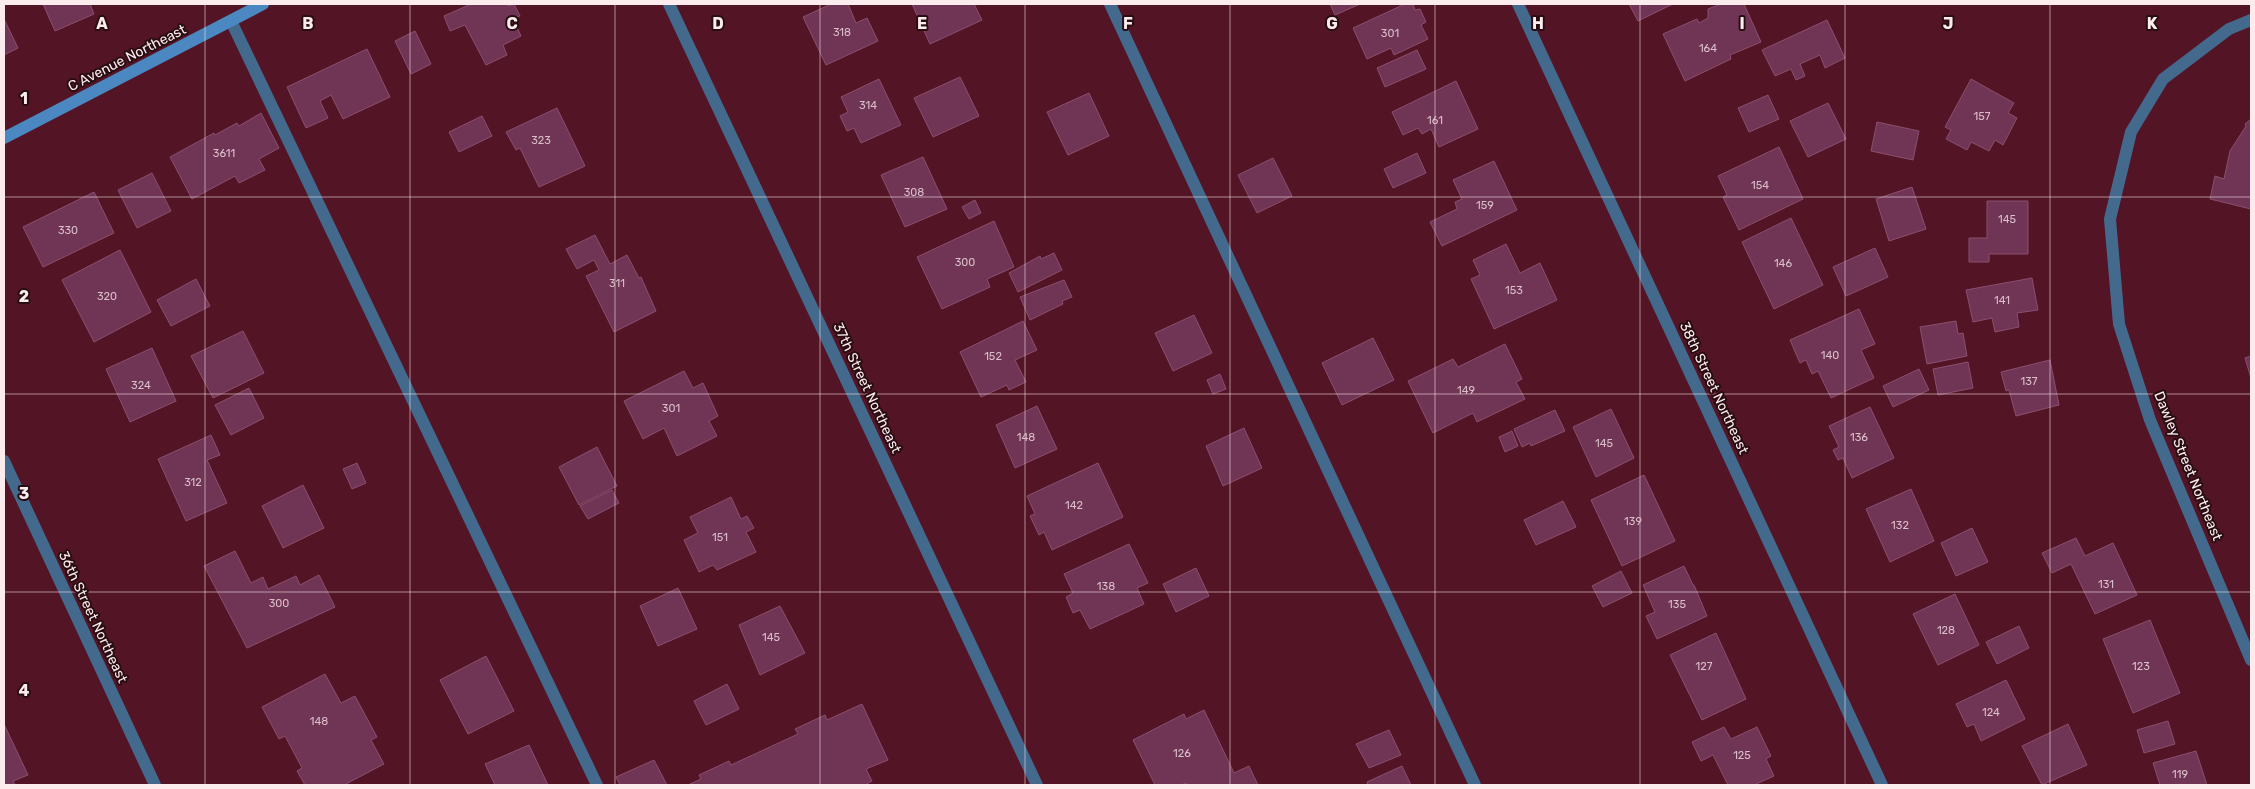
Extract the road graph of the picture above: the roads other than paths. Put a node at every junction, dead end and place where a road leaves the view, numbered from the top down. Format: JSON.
{"nodes":[{"id":1,"x":263,"y":4,"type":"edge"},
{"id":2,"x":669,"y":4,"type":"edge"},
{"id":3,"x":1110,"y":4,"type":"edge"},
{"id":4,"x":1518,"y":4,"type":"edge"},
{"id":5,"x":2251,"y":20,"type":"edge"},
{"id":6,"x":231,"y":21,"type":"junction"},
{"id":7,"x":4,"y":138,"type":"edge"},
{"id":8,"x":4,"y":461,"type":"edge"},
{"id":9,"x":2251,"y":660,"type":"edge"},
{"id":10,"x":155,"y":785,"type":"edge"},
{"id":11,"x":597,"y":785,"type":"edge"},
{"id":12,"x":1038,"y":785,"type":"edge"},
{"id":13,"x":1475,"y":785,"type":"edge"},
{"id":14,"x":1882,"y":785,"type":"edge"}],
"edges":[{"from":1,"to":6,"type":"street","name":"C Avenue Northeast"},
{"from":2,"to":12,"type":"street","name":"37th Street Northeast"},
{"from":3,"to":13,"type":"street"},
{"from":4,"to":14,"type":"street","name":"38th Street Northeast"},
{"from":5,"to":9,"type":"street","name":"Dawley Street Northeast"},
{"from":6,"to":7,"type":"street","name":"C Avenue Northeast"},
{"from":6,"to":11,"type":"street"},
{"from":8,"to":10,"type":"street","name":"36th Street Northeast"}]}
